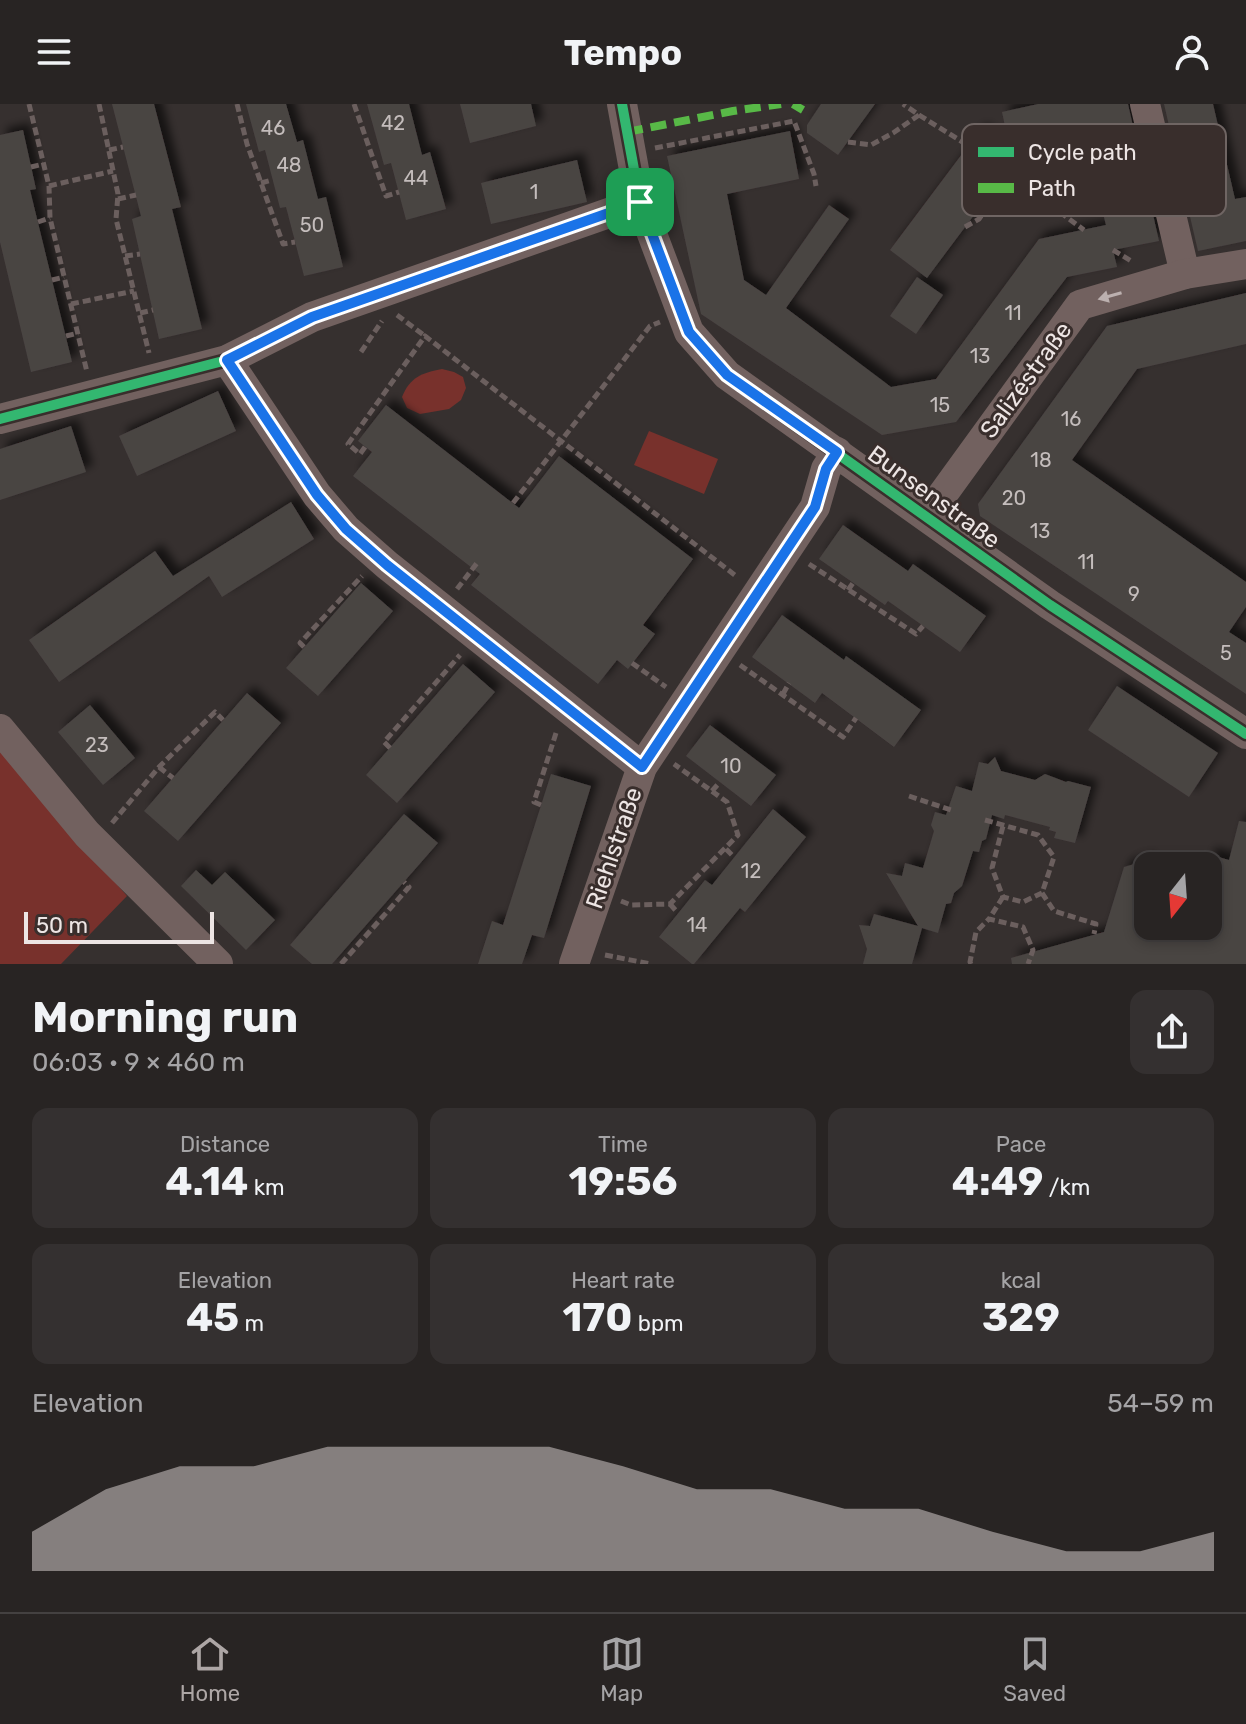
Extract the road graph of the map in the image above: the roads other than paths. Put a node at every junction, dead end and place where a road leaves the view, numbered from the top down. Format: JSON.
{"nodes":[{"id":1,"x":622,"y":104,"type":"edge"},
{"id":2,"x":1145,"y":104,"type":"edge"},
{"id":3,"x":1150,"y":124,"type":"edge"},
{"id":4,"x":640,"y":202,"type":"junction"},
{"id":5,"x":1171,"y":216,"type":"edge"},
{"id":6,"x":1246,"y":264,"type":"edge"},
{"id":7,"x":1185,"y":274,"type":"junction"},
{"id":8,"x":227,"y":360,"type":"junction"},
{"id":9,"x":0,"y":419,"type":"edge"},
{"id":10,"x":837,"y":452,"type":"junction"},
{"id":11,"x":927,"y":516,"type":"junction"},
{"id":12,"x":0,"y":729,"type":"edge"},
{"id":13,"x":1246,"y":734,"type":"edge"},
{"id":14,"x":648,"y":758,"type":"junction"},
{"id":15,"x":576,"y":957,"type":"edge"},
{"id":16,"x":218,"y":964,"type":"edge"}],
"edges":[{"from":1,"to":4,"type":"street","name":"Bunsenstraße"},
{"from":2,"to":3,"type":"street"},
{"from":4,"to":8,"type":"street"},
{"from":4,"to":10,"type":"street","name":"Bunsenstraße"},
{"from":5,"to":7,"type":"street"},
{"from":6,"to":7,"type":"street","name":"Salizéstraße"},
{"from":7,"to":11,"type":"street","name":"Salizéstraße","one_way":true},
{"from":8,"to":9,"type":"street"},
{"from":8,"to":14,"type":"street"},
{"from":10,"to":11,"type":"street","name":"Bunsenstraße"},
{"from":10,"to":14,"type":"street","name":"Riehlstraße"},
{"from":11,"to":13,"type":"street","name":"Bunsenstraße"},
{"from":12,"to":16,"type":"street"},
{"from":14,"to":15,"type":"street","name":"Riehlstraße"}]}
